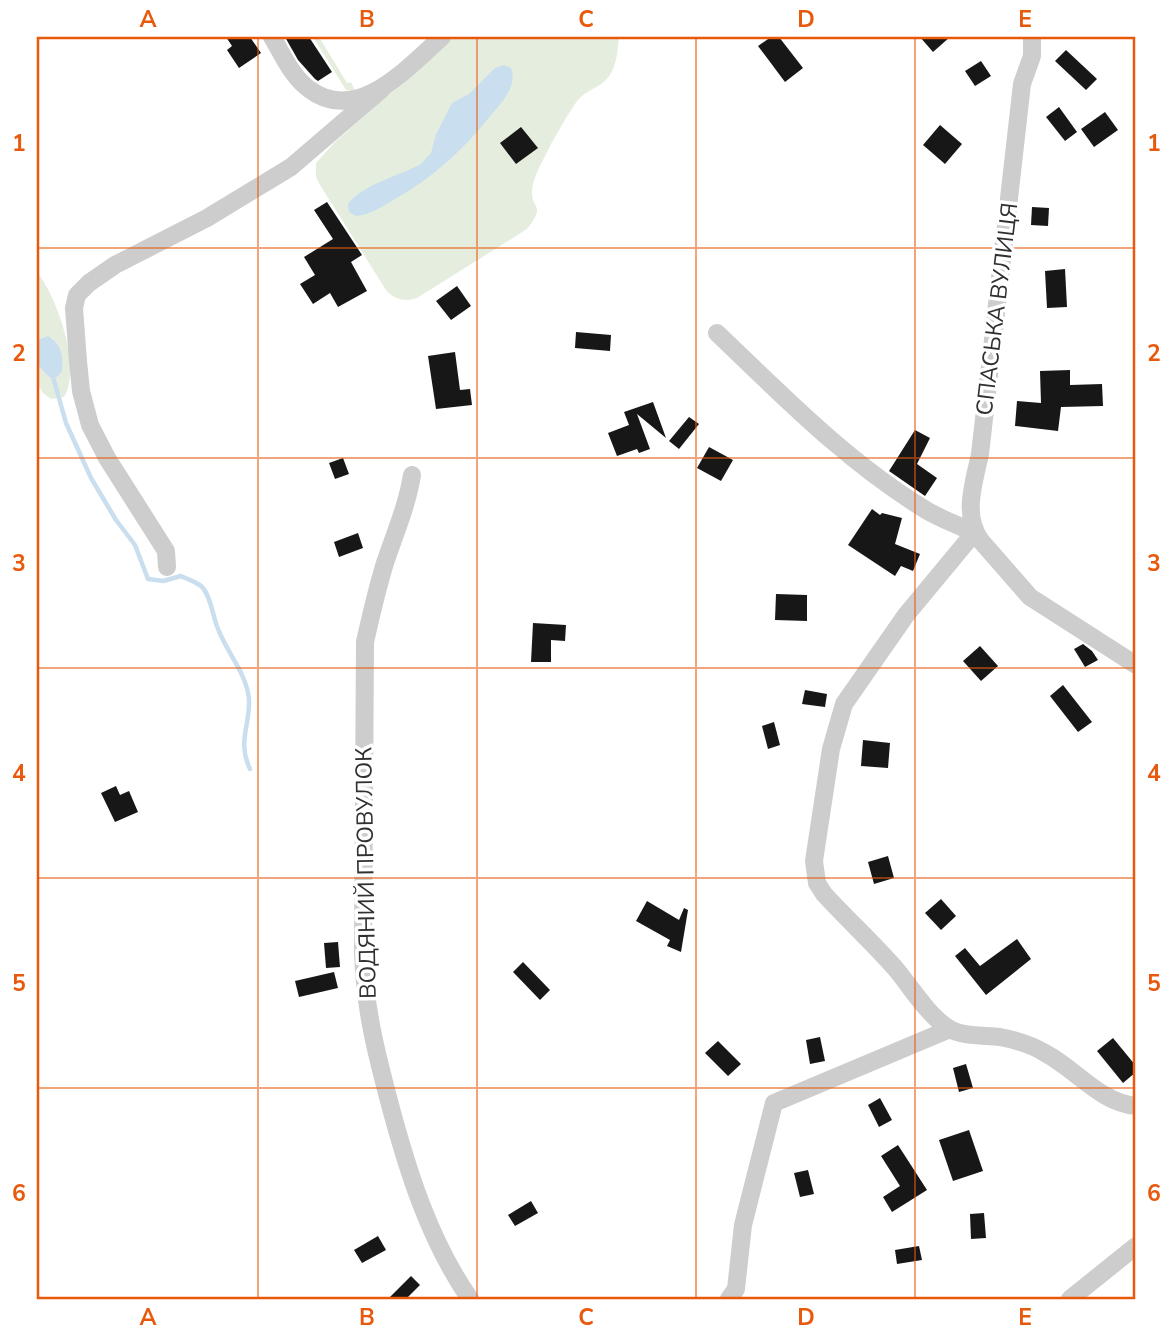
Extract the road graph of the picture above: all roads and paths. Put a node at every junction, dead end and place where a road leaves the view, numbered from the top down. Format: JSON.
{"nodes":[{"id":1,"x":272,"y":37,"type":"edge"},
{"id":2,"x":442,"y":37,"type":"edge"},
{"id":3,"x":1032,"y":37,"type":"edge"},
{"id":4,"x":382,"y":89,"type":"junction"},
{"id":5,"x":717,"y":333,"type":"dead end"},
{"id":6,"x":412,"y":475,"type":"dead end"},
{"id":7,"x":975,"y":533,"type":"junction"},
{"id":8,"x":167,"y":567,"type":"dead end"},
{"id":9,"x":1136,"y":666,"type":"edge"},
{"id":10,"x":950,"y":1029,"type":"junction"},
{"id":11,"x":1136,"y":1106,"type":"edge"},
{"id":12,"x":1136,"y":1246,"type":"edge"},
{"id":13,"x":470,"y":1299,"type":"edge"},
{"id":14,"x":729,"y":1299,"type":"edge"},
{"id":15,"x":1070,"y":1299,"type":"edge"}],
"edges":[{"from":1,"to":4,"type":"street"},
{"from":2,"to":4,"type":"street"},
{"from":3,"to":7,"type":"street","name":"СПАСЬКА ВУЛИЦЯ"},
{"from":4,"to":8,"type":"street"},
{"from":5,"to":7,"type":"street"},
{"from":6,"to":13,"type":"street","name":"ВОДЯНИЙ ПРОВУЛОК"},
{"from":7,"to":9,"type":"street"},
{"from":7,"to":10,"type":"street"},
{"from":10,"to":11,"type":"street"},
{"from":10,"to":14,"type":"street"},
{"from":12,"to":15,"type":"street"}]}
